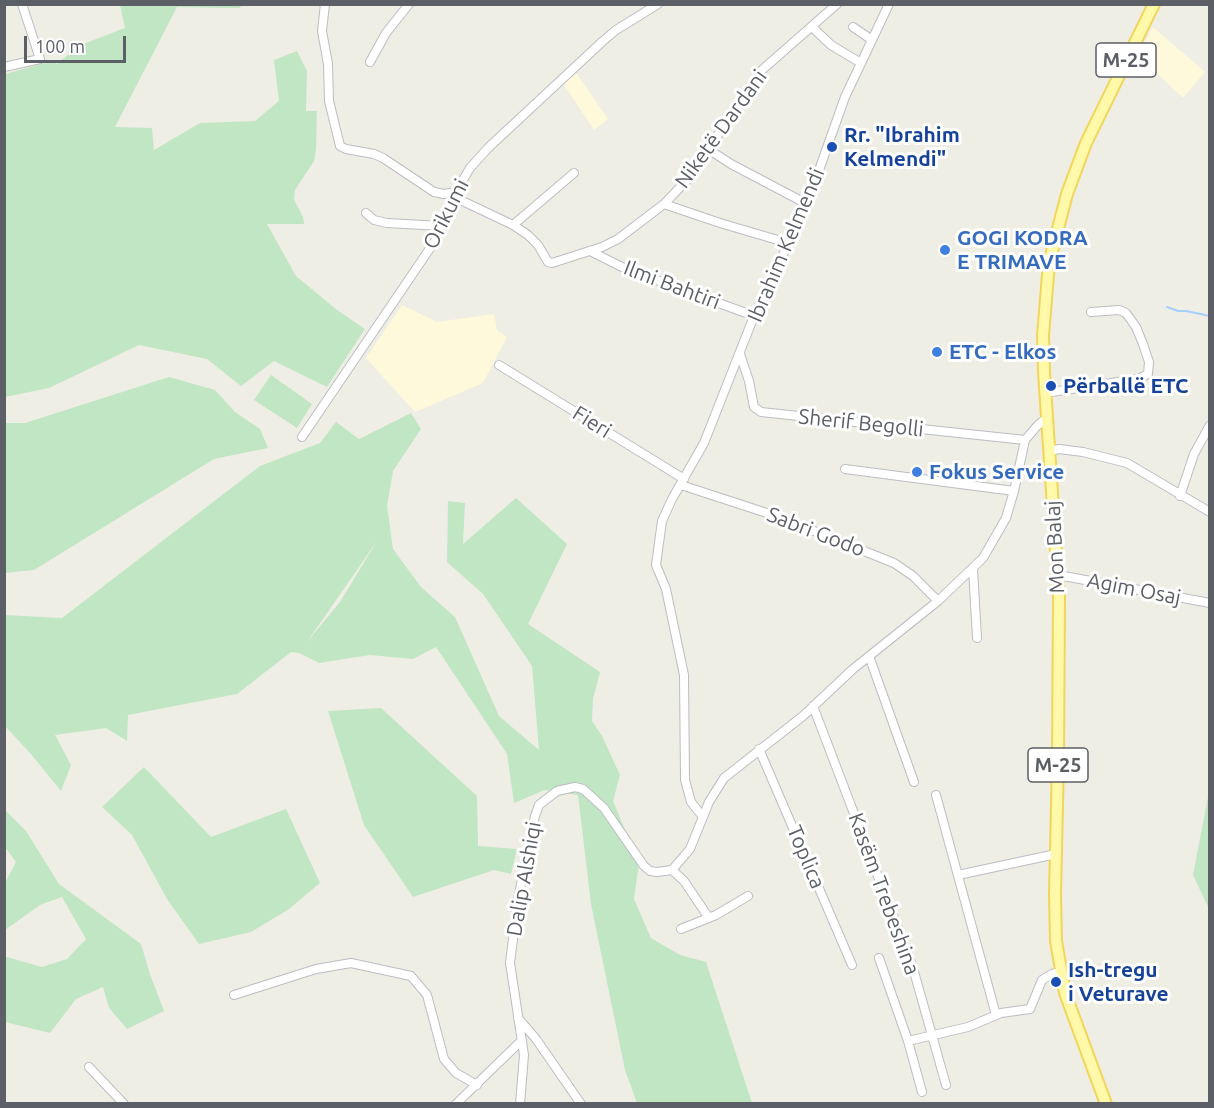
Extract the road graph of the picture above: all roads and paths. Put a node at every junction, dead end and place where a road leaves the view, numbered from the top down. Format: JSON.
{"nodes":[{"id":1,"x":22,"y":4,"type":"edge"},
{"id":2,"x":325,"y":4,"type":"edge"},
{"id":3,"x":408,"y":4,"type":"edge"},
{"id":4,"x":658,"y":4,"type":"edge"},
{"id":5,"x":837,"y":4,"type":"edge"},
{"id":6,"x":889,"y":4,"type":"edge"},
{"id":7,"x":1154,"y":4,"type":"edge"},
{"id":8,"x":853,"y":27,"type":"dead end"},
{"id":9,"x":813,"y":28,"type":"junction"},
{"id":10,"x":873,"y":40,"type":"junction"},
{"id":11,"x":370,"y":62,"type":"dead end"},
{"id":12,"x":861,"y":63,"type":"junction"},
{"id":13,"x":4,"y":67,"type":"edge"},
{"id":14,"x":708,"y":149,"type":"junction"},
{"id":15,"x":574,"y":173,"type":"dead end"},
{"id":16,"x":455,"y":195,"type":"junction"},
{"id":17,"x":664,"y":204,"type":"junction"},
{"id":18,"x":807,"y":204,"type":"junction"},
{"id":19,"x":366,"y":213,"type":"dead end"},
{"id":20,"x":513,"y":225,"type":"junction"},
{"id":21,"x":442,"y":226,"type":"junction"},
{"id":22,"x":788,"y":243,"type":"junction"},
{"id":23,"x":590,"y":251,"type":"junction"},
{"id":24,"x":1091,"y":312,"type":"dead end"},
{"id":25,"x":754,"y":316,"type":"junction"},
{"id":26,"x":740,"y":354,"type":"junction"},
{"id":27,"x":499,"y":365,"type":"dead end"},
{"id":28,"x":1045,"y":393,"type":"junction"},
{"id":29,"x":1047,"y":418,"type":"junction"},
{"id":30,"x":1209,"y":425,"type":"edge"},
{"id":31,"x":302,"y":437,"type":"dead end"},
{"id":32,"x":1024,"y":440,"type":"junction"},
{"id":33,"x":1050,"y":451,"type":"junction"},
{"id":34,"x":845,"y":469,"type":"dead end"},
{"id":35,"x":683,"y":482,"type":"junction"},
{"id":36,"x":1014,"y":491,"type":"junction"},
{"id":37,"x":1180,"y":496,"type":"junction"},
{"id":38,"x":1209,"y":512,"type":"edge"},
{"id":39,"x":973,"y":569,"type":"junction"},
{"id":40,"x":1058,"y":575,"type":"junction"},
{"id":41,"x":938,"y":601,"type":"junction"},
{"id":42,"x":1209,"y":603,"type":"edge"},
{"id":43,"x":977,"y":638,"type":"dead end"},
{"id":44,"x":869,"y":656,"type":"junction"},
{"id":45,"x":813,"y":706,"type":"junction"},
{"id":46,"x":759,"y":749,"type":"junction"},
{"id":47,"x":914,"y":782,"type":"dead end"},
{"id":48,"x":936,"y":795,"type":"dead end"},
{"id":49,"x":703,"y":817,"type":"junction"},
{"id":50,"x":1056,"y":854,"type":"junction"},
{"id":51,"x":672,"y":870,"type":"junction"},
{"id":52,"x":958,"y":875,"type":"junction"},
{"id":53,"x":748,"y":896,"type":"dead end"},
{"id":54,"x":709,"y":918,"type":"junction"},
{"id":55,"x":681,"y":929,"type":"dead end"},
{"id":56,"x":879,"y":958,"type":"dead end"},
{"id":57,"x":852,"y":965,"type":"dead end"},
{"id":58,"x":1061,"y":972,"type":"junction"},
{"id":59,"x":234,"y":995,"type":"dead end"},
{"id":60,"x":996,"y":1015,"type":"junction"},
{"id":61,"x":518,"y":1017,"type":"junction"},
{"id":62,"x":932,"y":1034,"type":"junction"},
{"id":63,"x":521,"y":1041,"type":"junction"},
{"id":64,"x":908,"y":1041,"type":"junction"},
{"id":65,"x":89,"y":1067,"type":"dead end"},
{"id":66,"x":477,"y":1085,"type":"junction"},
{"id":67,"x":946,"y":1085,"type":"dead end"},
{"id":68,"x":922,"y":1092,"type":"dead end"},
{"id":69,"x":124,"y":1104,"type":"edge"},
{"id":70,"x":456,"y":1104,"type":"edge"},
{"id":71,"x":520,"y":1104,"type":"edge"},
{"id":72,"x":581,"y":1104,"type":"edge"},
{"id":73,"x":1106,"y":1104,"type":"edge"}],
"edges":[{"from":1,"to":13,"type":"street"},
{"from":2,"to":16,"type":"street"},
{"from":3,"to":11,"type":"street"},
{"from":4,"to":16,"type":"street","name":"Orikumi"},
{"from":5,"to":9,"type":"street","name":"Niketë Dardani"},
{"from":6,"to":10,"type":"street","name":"Ibrahim Kelmendi"},
{"from":7,"to":28,"type":"main road","name":"Mon Balaj","number":"M-25"},
{"from":8,"to":10,"type":"street"},
{"from":9,"to":12,"type":"street"},
{"from":9,"to":14,"type":"street","name":"Niketë Dardani"},
{"from":10,"to":12,"type":"street","name":"Ibrahim Kelmendi"},
{"from":12,"to":18,"type":"street","name":"Ibrahim Kelmendi"},
{"from":14,"to":17,"type":"street","name":"Niketë Dardani"},
{"from":14,"to":18,"type":"street"},
{"from":15,"to":20,"type":"street"},
{"from":16,"to":20,"type":"street"},
{"from":16,"to":21,"type":"street","name":"Orikumi"},
{"from":17,"to":22,"type":"street"},
{"from":17,"to":23,"type":"street","name":"Niketë Dardani"},
{"from":18,"to":22,"type":"street","name":"Ibrahim Kelmendi"},
{"from":19,"to":21,"type":"street"},
{"from":20,"to":23,"type":"street","name":"Niketë Dardani"},
{"from":21,"to":31,"type":"street","name":"Orikumi"},
{"from":22,"to":25,"type":"street","name":"Ibrahim Kelmendi"},
{"from":23,"to":25,"type":"street","name":"Ilmi Bahtiri"},
{"from":24,"to":28,"type":"street"},
{"from":25,"to":26,"type":"street","name":"Ibrahim Kelmendi"},
{"from":26,"to":32,"type":"street","name":"Sherif Begolli"},
{"from":26,"to":35,"type":"street","name":"Ibrahim Kelmendi"},
{"from":27,"to":35,"type":"street","name":"Fieri"},
{"from":28,"to":29,"type":"main road","name":"Mon Balaj","number":"M-25"},
{"from":29,"to":32,"type":"street"},
{"from":29,"to":33,"type":"main road","name":"Mon Balaj","number":"M-25"},
{"from":30,"to":37,"type":"street"},
{"from":32,"to":36,"type":"street"},
{"from":33,"to":37,"type":"street"},
{"from":33,"to":40,"type":"main road","name":"Mon Balaj","number":"M-25"},
{"from":34,"to":36,"type":"street"},
{"from":35,"to":41,"type":"street","name":"Sabri Godo"},
{"from":35,"to":49,"type":"street","name":"Ibrahim Kelmendi"},
{"from":36,"to":39,"type":"street"},
{"from":37,"to":38,"type":"street"},
{"from":39,"to":41,"type":"street"},
{"from":39,"to":43,"type":"street"},
{"from":40,"to":42,"type":"street","name":"Agim Osaj"},
{"from":40,"to":50,"type":"main road","name":"Mon Balaj","number":"M-25"},
{"from":41,"to":44,"type":"street"},
{"from":44,"to":45,"type":"street"},
{"from":44,"to":47,"type":"street"},
{"from":45,"to":46,"type":"street"},
{"from":45,"to":62,"type":"street","name":"Kasëm Trebeshina"},
{"from":46,"to":49,"type":"street"},
{"from":46,"to":57,"type":"street","name":"Toplica"},
{"from":48,"to":52,"type":"street"},
{"from":49,"to":51,"type":"street"},
{"from":50,"to":52,"type":"street"},
{"from":50,"to":58,"type":"main road","name":"Mon Balaj","number":"M-25"},
{"from":51,"to":54,"type":"street"},
{"from":51,"to":61,"type":"street","name":"Dalip Alshiqi"},
{"from":52,"to":60,"type":"street"},
{"from":53,"to":54,"type":"street"},
{"from":54,"to":55,"type":"street"},
{"from":56,"to":64,"type":"street"},
{"from":58,"to":60,"type":"street"},
{"from":58,"to":73,"type":"main road","name":"Mon Balaj","number":"M-25"},
{"from":59,"to":66,"type":"street"},
{"from":60,"to":62,"type":"street"},
{"from":61,"to":63,"type":"street","name":"Dalip Alshiqi"},
{"from":61,"to":72,"type":"street"},
{"from":62,"to":64,"type":"street"},
{"from":62,"to":67,"type":"street","name":"Kasëm Trebeshina"},
{"from":63,"to":66,"type":"street"},
{"from":63,"to":71,"type":"street","name":"Dalip Alshiqi"},
{"from":64,"to":68,"type":"street"},
{"from":65,"to":69,"type":"street"},
{"from":66,"to":70,"type":"street"}]}
